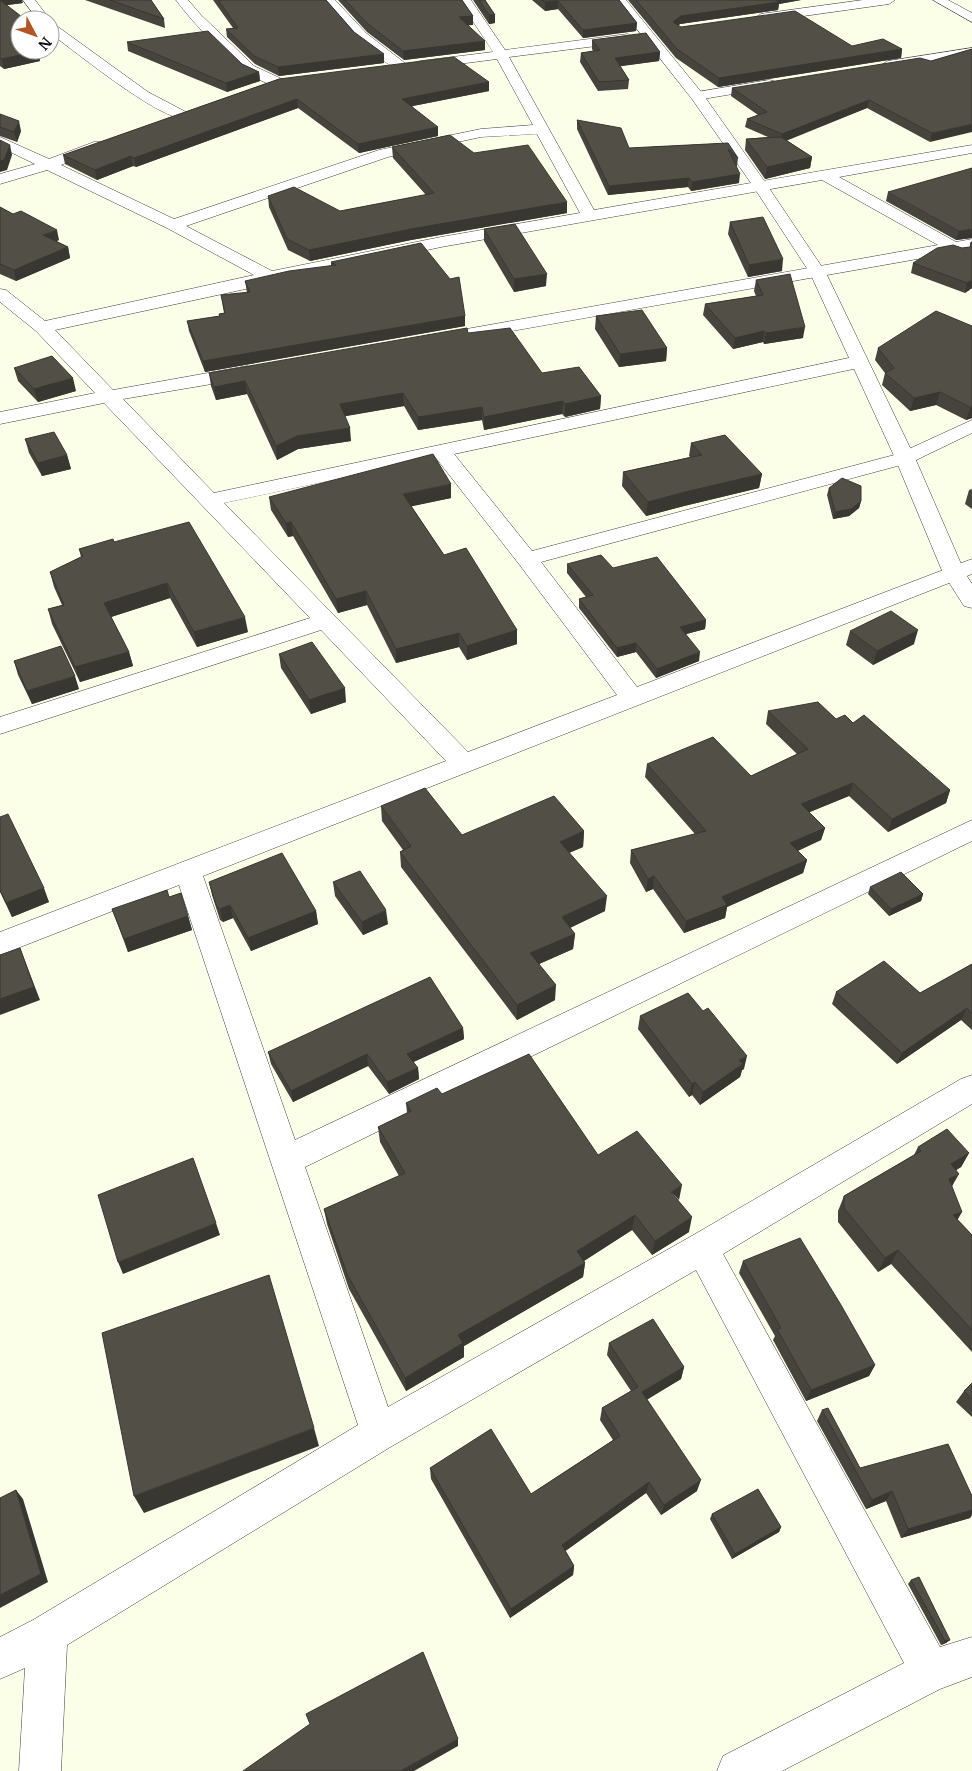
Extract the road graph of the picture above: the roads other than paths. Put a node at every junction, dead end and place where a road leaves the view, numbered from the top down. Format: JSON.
{"nodes":[{"id":1,"x":182,"y":0,"type":"edge"},
{"id":2,"x":328,"y":0,"type":"edge"},
{"id":3,"x":465,"y":0,"type":"edge"},
{"id":4,"x":620,"y":0,"type":"edge"},
{"id":5,"x":889,"y":0,"type":"edge"},
{"id":6,"x":939,"y":0,"type":"edge"},
{"id":7,"x":972,"y":18,"type":"edge"},
{"id":8,"x":747,"y":20,"type":"edge"},
{"id":9,"x":60,"y":34,"type":"edge"},
{"id":10,"x":647,"y":36,"type":"junction"},
{"id":11,"x":972,"y":52,"type":"edge"},
{"id":12,"x":500,"y":53,"type":"junction"},
{"id":13,"x":401,"y":67,"type":"junction"},
{"id":14,"x":874,"y":67,"type":"edge"},
{"id":15,"x":382,"y":70,"type":"edge"},
{"id":16,"x":785,"y":82,"type":"edge"},
{"id":17,"x":260,"y":87,"type":"edge"},
{"id":18,"x":697,"y":96,"type":"junction"},
{"id":19,"x":195,"y":109,"type":"edge"},
{"id":20,"x":181,"y":115,"type":"junction"},
{"id":21,"x":163,"y":121,"type":"edge"},
{"id":22,"x":542,"y":129,"type":"junction"},
{"id":23,"x":0,"y":141,"type":"edge"},
{"id":24,"x":109,"y":141,"type":"edge"},
{"id":25,"x":972,"y":149,"type":"edge"},
{"id":26,"x":46,"y":164,"type":"junction"},
{"id":27,"x":824,"y":175,"type":"junction"},
{"id":28,"x":0,"y":179,"type":"edge"},
{"id":29,"x":760,"y":185,"type":"junction"},
{"id":30,"x":589,"y":215,"type":"junction"},
{"id":31,"x":173,"y":225,"type":"junction"},
{"id":32,"x":972,"y":244,"type":"edge"},
{"id":33,"x":954,"y":248,"type":"junction"},
{"id":34,"x":972,"y":257,"type":"edge"},
{"id":35,"x":818,"y":273,"type":"junction"},
{"id":36,"x":270,"y":277,"type":"junction"},
{"id":37,"x":0,"y":294,"type":"edge"},
{"id":38,"x":42,"y":328,"type":"junction"},
{"id":39,"x":424,"y":341,"type":"edge"},
{"id":40,"x":858,"y":362,"type":"junction"},
{"id":41,"x":266,"y":368,"type":"edge"},
{"id":42,"x":108,"y":396,"type":"junction"},
{"id":43,"x":0,"y":418,"type":"edge"},
{"id":44,"x":972,"y":426,"type":"edge"},
{"id":45,"x":440,"y":450,"type":"junction"},
{"id":46,"x":906,"y":458,"type":"junction"},
{"id":47,"x":209,"y":500,"type":"junction"},
{"id":48,"x":527,"y":559,"type":"junction"},
{"id":49,"x":963,"y":569,"type":"edge"},
{"id":50,"x":972,"y":601,"type":"edge"},
{"id":51,"x":326,"y":621,"type":"junction"},
{"id":52,"x":632,"y":698,"type":"junction"},
{"id":53,"x":0,"y":726,"type":"edge"},
{"id":54,"x":464,"y":764,"type":"junction"},
{"id":55,"x":972,"y":830,"type":"edge"},
{"id":56,"x":188,"y":871,"type":"junction"},
{"id":57,"x":0,"y":944,"type":"edge"},
{"id":58,"x":972,"y":1088,"type":"edge"},
{"id":59,"x":286,"y":1160,"type":"junction"},
{"id":60,"x":702,"y":1248,"type":"junction"},
{"id":61,"x":380,"y":1433,"type":"junction"},
{"id":62,"x":47,"y":1634,"type":"junction"},
{"id":63,"x":972,"y":1657,"type":"edge"},
{"id":64,"x":0,"y":1659,"type":"edge"},
{"id":65,"x":931,"y":1671,"type":"junction"},
{"id":66,"x":40,"y":1771,"type":"edge"},
{"id":67,"x":738,"y":1771,"type":"edge"}],
"edges":[{"from":1,"to":17,"type":"street"},
{"from":2,"to":13,"type":"street"},
{"from":3,"to":12,"type":"street"},
{"from":4,"to":10,"type":"street"},
{"from":5,"to":8,"type":"street"},
{"from":6,"to":7,"type":"street"},
{"from":9,"to":20,"type":"street"},
{"from":10,"to":12,"type":"street"},
{"from":10,"to":18,"type":"street"},
{"from":11,"to":14,"type":"street"},
{"from":12,"to":13,"type":"street"},
{"from":12,"to":22,"type":"street"},
{"from":13,"to":15,"type":"street"},
{"from":16,"to":18,"type":"street"},
{"from":18,"to":29,"type":"street"},
{"from":19,"to":20,"type":"street"},
{"from":20,"to":21,"type":"street"},
{"from":22,"to":30,"type":"street"},
{"from":22,"to":31,"type":"street"},
{"from":23,"to":26,"type":"street"},
{"from":24,"to":26,"type":"street"},
{"from":25,"to":27,"type":"street"},
{"from":26,"to":28,"type":"street"},
{"from":26,"to":31,"type":"street"},
{"from":27,"to":29,"type":"street"},
{"from":27,"to":33,"type":"street"},
{"from":29,"to":30,"type":"street"},
{"from":29,"to":35,"type":"street"},
{"from":30,"to":36,"type":"street"},
{"from":31,"to":36,"type":"street"},
{"from":32,"to":33,"type":"street"},
{"from":33,"to":34,"type":"street"},
{"from":33,"to":35,"type":"street"},
{"from":35,"to":39,"type":"street"},
{"from":35,"to":40,"type":"street"},
{"from":36,"to":38,"type":"street"},
{"from":37,"to":38,"type":"street"},
{"from":38,"to":42,"type":"street"},
{"from":40,"to":45,"type":"street"},
{"from":40,"to":46,"type":"street"},
{"from":41,"to":42,"type":"street"},
{"from":42,"to":43,"type":"street"},
{"from":42,"to":47,"type":"street"},
{"from":44,"to":46,"type":"street"},
{"from":45,"to":47,"type":"street"},
{"from":45,"to":48,"type":"street"},
{"from":46,"to":48,"type":"street"},
{"from":46,"to":49,"type":"street"},
{"from":47,"to":51,"type":"street"},
{"from":48,"to":52,"type":"street"},
{"from":49,"to":50,"type":"street"},
{"from":49,"to":52,"type":"street"},
{"from":51,"to":53,"type":"street"},
{"from":51,"to":54,"type":"street"},
{"from":52,"to":54,"type":"street"},
{"from":54,"to":56,"type":"street"},
{"from":55,"to":59,"type":"street"},
{"from":56,"to":57,"type":"street"},
{"from":56,"to":59,"type":"street"},
{"from":58,"to":60,"type":"street"},
{"from":59,"to":61,"type":"street"},
{"from":60,"to":61,"type":"street"},
{"from":60,"to":65,"type":"street"},
{"from":61,"to":62,"type":"street"},
{"from":62,"to":64,"type":"street"},
{"from":62,"to":66,"type":"street"},
{"from":63,"to":65,"type":"street"},
{"from":65,"to":67,"type":"street"}]}
